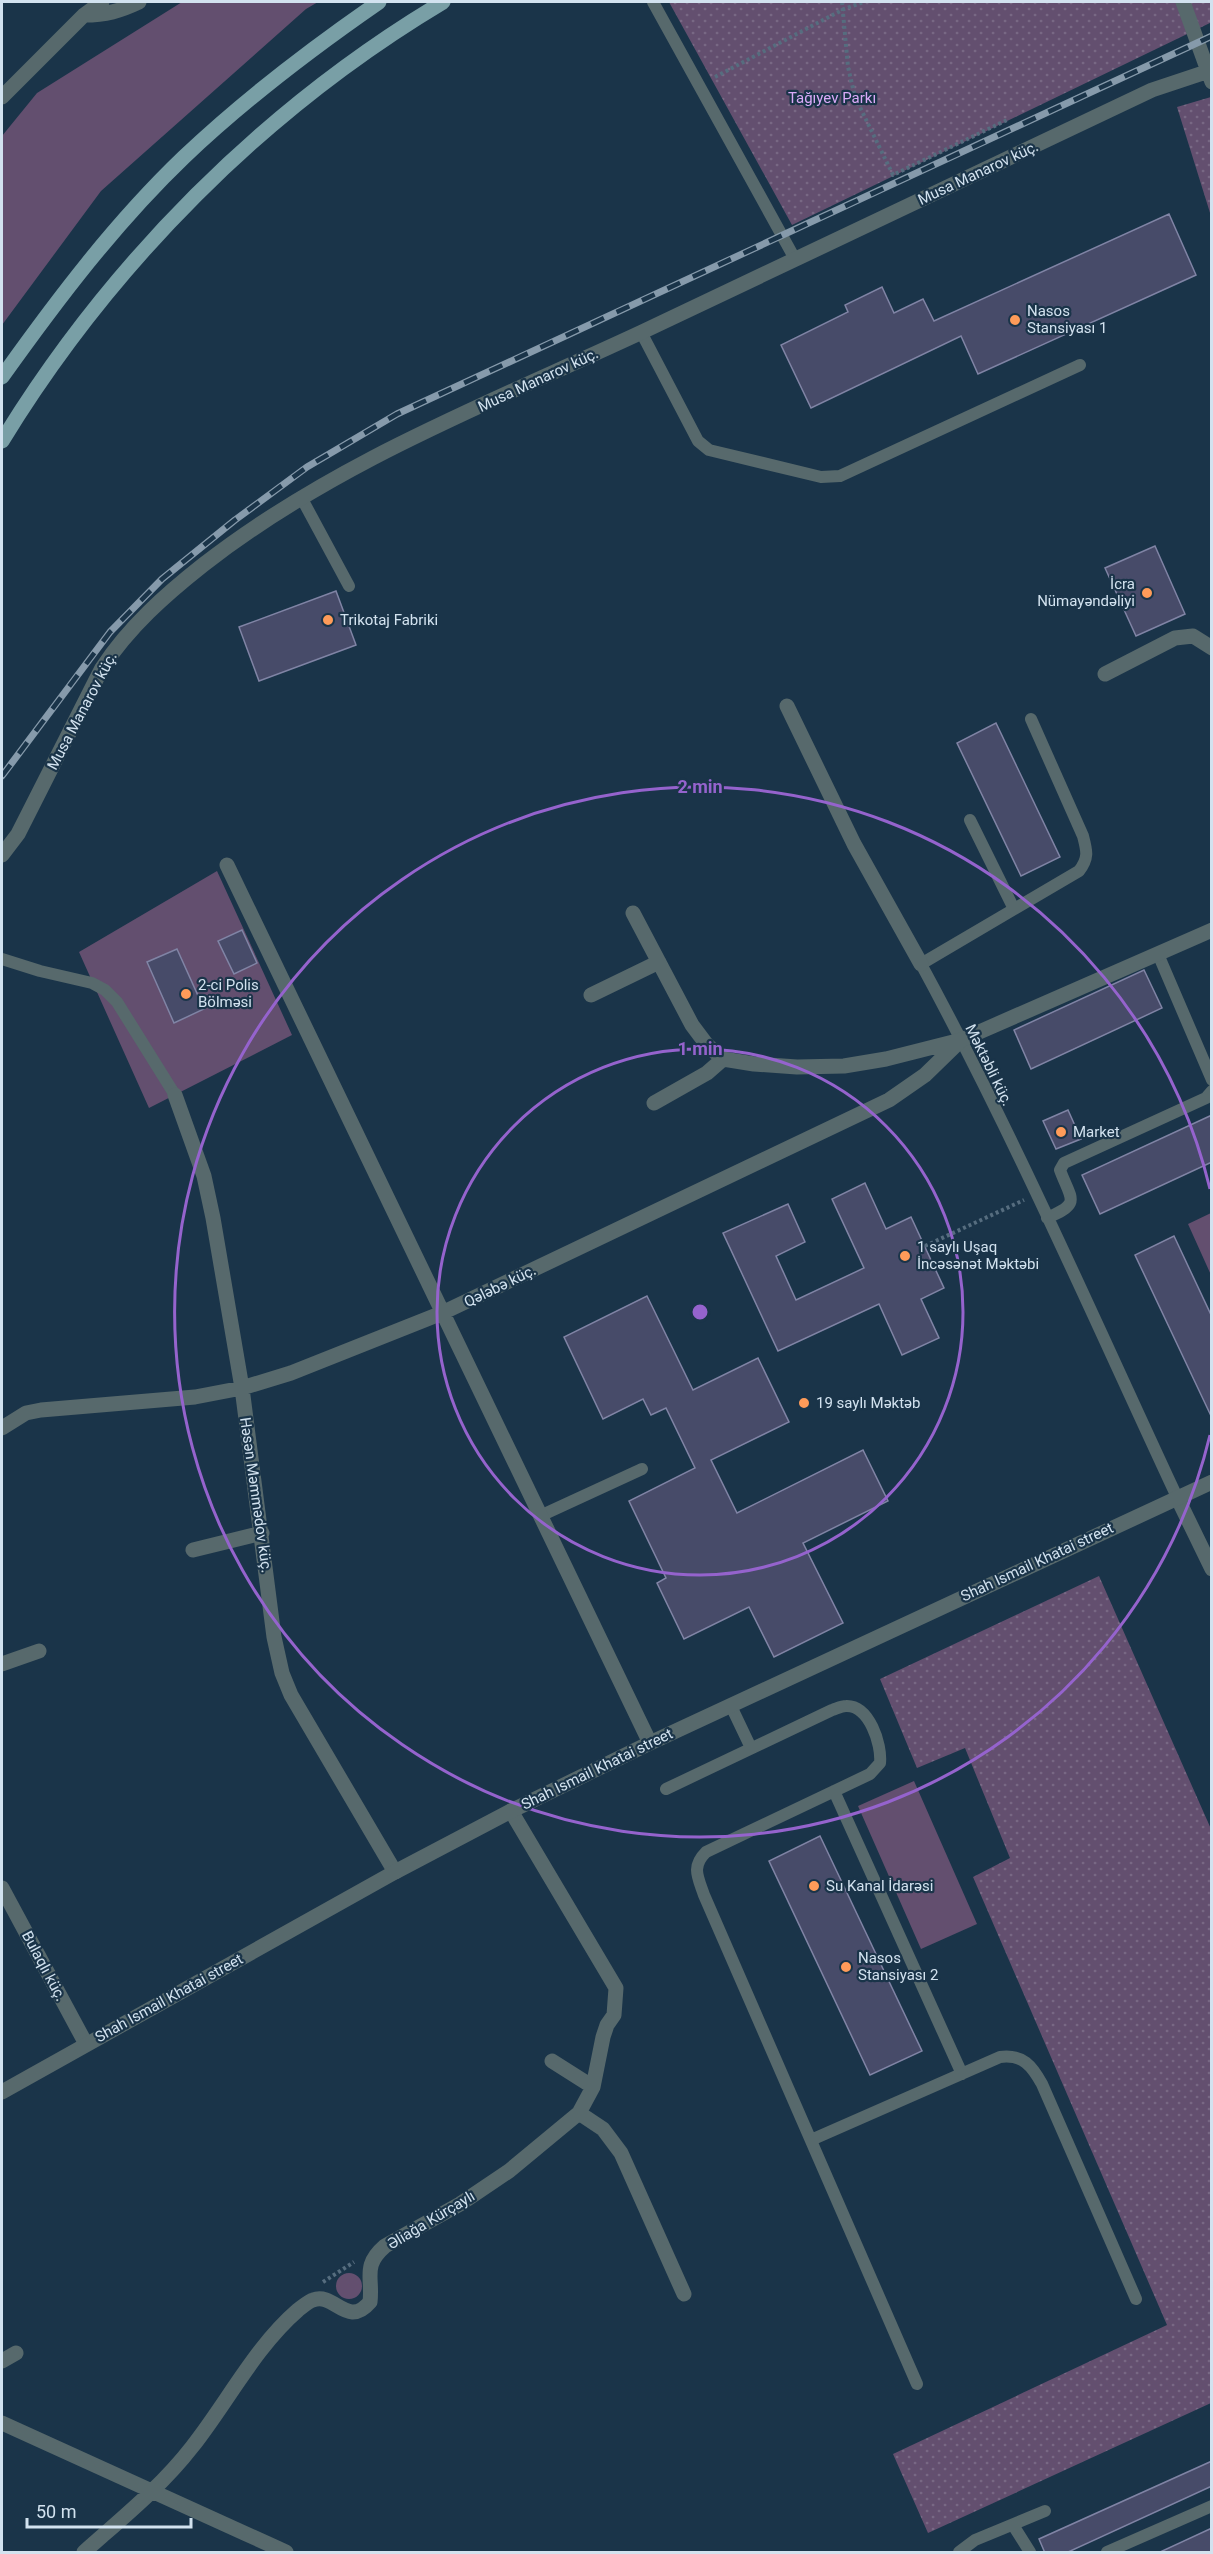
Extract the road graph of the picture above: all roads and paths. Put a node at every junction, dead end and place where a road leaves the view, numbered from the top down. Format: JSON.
{"nodes":[{"id":1,"x":102,"y":2,"type":"edge"},
{"id":2,"x":139,"y":2,"type":"edge"},
{"id":3,"x":380,"y":2,"type":"edge"},
{"id":4,"x":443,"y":2,"type":"edge"},
{"id":5,"x":653,"y":2,"type":"edge"},
{"id":6,"x":842,"y":2,"type":"edge"},
{"id":7,"x":864,"y":2,"type":"edge"},
{"id":8,"x":1183,"y":2,"type":"edge"},
{"id":9,"x":844,"y":9,"type":"junction"},
{"id":10,"x":84,"y":15,"type":"junction"},
{"id":11,"x":1210,"y":74,"type":"edge"},
{"id":12,"x":715,"y":77,"type":"dead end"},
{"id":13,"x":2,"y":97,"type":"edge"},
{"id":14,"x":1007,"y":120,"type":"dead end"},
{"id":15,"x":795,"y":259,"type":"junction"},
{"id":16,"x":641,"y":332,"type":"junction"},
{"id":17,"x":1080,"y":365,"type":"dead end"},
{"id":18,"x":2,"y":377,"type":"edge"},
{"id":19,"x":2,"y":441,"type":"edge"},
{"id":20,"x":301,"y":497,"type":"junction"},
{"id":21,"x":349,"y":586,"type":"dead end"},
{"id":22,"x":1212,"y":648,"type":"edge"},
{"id":23,"x":1105,"y":674,"type":"dead end"},
{"id":24,"x":787,"y":706,"type":"dead end"},
{"id":25,"x":1031,"y":719,"type":"dead end"},
{"id":26,"x":970,"y":820,"type":"dead end"},
{"id":27,"x":2,"y":855,"type":"edge"},
{"id":28,"x":227,"y":865,"type":"dead end"},
{"id":29,"x":1014,"y":909,"type":"junction"},
{"id":30,"x":633,"y":913,"type":"dead end"},
{"id":31,"x":1212,"y":930,"type":"edge"},
{"id":32,"x":1158,"y":954,"type":"junction"},
{"id":33,"x":2,"y":959,"type":"edge"},
{"id":34,"x":658,"y":962,"type":"junction"},
{"id":35,"x":921,"y":964,"type":"junction"},
{"id":36,"x":591,"y":995,"type":"dead end"},
{"id":37,"x":961,"y":1040,"type":"junction"},
{"id":38,"x":723,"y":1059,"type":"junction"},
{"id":39,"x":1212,"y":1080,"type":"edge"},
{"id":40,"x":1212,"y":1091,"type":"edge"},
{"id":41,"x":175,"y":1095,"type":"joint"},
{"id":42,"x":654,"y":1103,"type":"dead end"},
{"id":43,"x":1035,"y":1195,"type":"junction"},
{"id":44,"x":1047,"y":1218,"type":"junction"},
{"id":45,"x":925,"y":1246,"type":"dead end"},
{"id":46,"x":442,"y":1314,"type":"junction"},
{"id":47,"x":242,"y":1388,"type":"junction"},
{"id":48,"x":2,"y":1428,"type":"edge"},
{"id":49,"x":642,"y":1469,"type":"dead end"},
{"id":50,"x":1212,"y":1482,"type":"edge"},
{"id":51,"x":1177,"y":1497,"type":"junction"},
{"id":52,"x":540,"y":1516,"type":"junction"},
{"id":53,"x":262,"y":1533,"type":"junction"},
{"id":54,"x":193,"y":1550,"type":"dead end"},
{"id":55,"x":1212,"y":1569,"type":"edge"},
{"id":56,"x":39,"y":1651,"type":"dead end"},
{"id":57,"x":2,"y":1664,"type":"edge"},
{"id":58,"x":731,"y":1706,"type":"junction"},
{"id":59,"x":650,"y":1743,"type":"junction"},
{"id":60,"x":751,"y":1748,"type":"junction"},
{"id":61,"x":666,"y":1789,"type":"dead end"},
{"id":62,"x":834,"y":1791,"type":"junction"},
{"id":63,"x":511,"y":1811,"type":"junction"},
{"id":64,"x":395,"y":1872,"type":"junction"},
{"id":65,"x":2,"y":1888,"type":"edge"},
{"id":66,"x":86,"y":2044,"type":"junction"},
{"id":67,"x":552,"y":2061,"type":"dead end"},
{"id":68,"x":962,"y":2074,"type":"junction"},
{"id":69,"x":593,"y":2087,"type":"junction"},
{"id":70,"x":2,"y":2092,"type":"edge"},
{"id":71,"x":579,"y":2113,"type":"junction"},
{"id":72,"x":811,"y":2140,"type":"junction"},
{"id":73,"x":375,"y":2255,"type":"junction"},
{"id":74,"x":684,"y":2294,"type":"dead end"},
{"id":75,"x":1136,"y":2299,"type":"dead end"},
{"id":76,"x":313,"y":2300,"type":"junction"},
{"id":77,"x":16,"y":2353,"type":"dead end"},
{"id":78,"x":2,"y":2361,"type":"edge"},
{"id":79,"x":917,"y":2384,"type":"dead end"},
{"id":80,"x":2,"y":2424,"type":"edge"},
{"id":81,"x":150,"y":2492,"type":"junction"},
{"id":82,"x":1212,"y":2506,"type":"edge"},
{"id":83,"x":1045,"y":2511,"type":"dead end"},
{"id":84,"x":1013,"y":2524,"type":"junction"},
{"id":85,"x":84,"y":2553,"type":"edge"},
{"id":86,"x":286,"y":2553,"type":"edge"},
{"id":87,"x":959,"y":2553,"type":"edge"},
{"id":88,"x":1030,"y":2553,"type":"edge"},
{"id":89,"x":1107,"y":2553,"type":"edge"}],
"edges":[{"from":1,"to":10,"type":"street"},
{"from":2,"to":10,"type":"street"},
{"from":3,"to":18,"type":"main road"},
{"from":4,"to":19,"type":"main road"},
{"from":5,"to":15,"type":"lane"},
{"from":6,"to":9,"type":"path"},
{"from":7,"to":9,"type":"path"},
{"from":8,"to":11,"type":"street"},
{"from":9,"to":12,"type":"path"},
{"from":9,"to":14,"type":"path"},
{"from":10,"to":13,"type":"street"},
{"from":11,"to":15,"type":"street","name":"Musa Manarov küç."},
{"from":15,"to":16,"type":"street","name":"Musa Manarov küç."},
{"from":16,"to":17,"type":"lane"},
{"from":16,"to":20,"type":"street","name":"Musa Manarov küç."},
{"from":20,"to":21,"type":"lane"},
{"from":20,"to":27,"type":"street","name":"Musa Manarov küç."},
{"from":22,"to":23,"type":"street"},
{"from":24,"to":35,"type":"street"},
{"from":25,"to":29,"type":"lane"},
{"from":26,"to":29,"type":"lane"},
{"from":28,"to":46,"type":"street"},
{"from":29,"to":35,"type":"lane"},
{"from":30,"to":34,"type":"street"},
{"from":31,"to":32,"type":"street"},
{"from":32,"to":37,"type":"street"},
{"from":32,"to":39,"type":"lane"},
{"from":33,"to":41,"type":"lane"},
{"from":34,"to":36,"type":"street"},
{"from":34,"to":38,"type":"street"},
{"from":35,"to":37,"type":"lane","name":"Məktəbli küç."},
{"from":37,"to":38,"type":"street"},
{"from":37,"to":43,"type":"lane","name":"Məktəbli küç."},
{"from":37,"to":46,"type":"street","name":"Qələbə küç."},
{"from":38,"to":42,"type":"street"},
{"from":40,"to":44,"type":"lane"},
{"from":41,"to":47,"type":"street","name":"Həsən Məmmədov küç."},
{"from":43,"to":44,"type":"lane","name":"Məktəbli küç."},
{"from":43,"to":45,"type":"path"},
{"from":44,"to":51,"type":"lane","name":"Məktəbli küç."},
{"from":46,"to":47,"type":"street","name":"Qələbə küç."},
{"from":46,"to":52,"type":"street"},
{"from":47,"to":48,"type":"street","name":"Qələbə küç."},
{"from":47,"to":53,"type":"street","name":"Həsən Məmmədov küç."},
{"from":49,"to":52,"type":"lane"},
{"from":50,"to":51,"type":"street","name":"Shah Ismail Khatai street"},
{"from":51,"to":55,"type":"street"},
{"from":51,"to":58,"type":"street","name":"Shah Ismail Khatai street"},
{"from":52,"to":59,"type":"street"},
{"from":53,"to":54,"type":"street"},
{"from":53,"to":64,"type":"street","name":"Həsən Məmmədov küç."},
{"from":56,"to":57,"type":"street"},
{"from":58,"to":59,"type":"street","name":"Shah Ismail Khatai street"},
{"from":58,"to":60,"type":"lane"},
{"from":59,"to":63,"type":"street","name":"Shah Ismail Khatai street"},
{"from":60,"to":61,"type":"lane"},
{"from":60,"to":62,"type":"lane"},
{"from":62,"to":68,"type":"lane"},
{"from":62,"to":72,"type":"lane"},
{"from":63,"to":64,"type":"street","name":"Shah Ismail Khatai street"},
{"from":63,"to":69,"type":"street","name":"Əliağa Kürçaylı"},
{"from":64,"to":66,"type":"street","name":"Shah Ismail Khatai street"},
{"from":65,"to":66,"type":"street","name":"Bulaqlı küç."},
{"from":66,"to":70,"type":"street","name":"Shah Ismail Khatai street"},
{"from":67,"to":69,"type":"street"},
{"from":68,"to":72,"type":"lane"},
{"from":68,"to":75,"type":"lane"},
{"from":69,"to":71,"type":"street","name":"Əliağa Kürçaylı"},
{"from":71,"to":73,"type":"street","name":"Əliağa Kürçaylı"},
{"from":71,"to":74,"type":"street"},
{"from":72,"to":79,"type":"lane"},
{"from":73,"to":76,"type":"path"},
{"from":73,"to":76,"type":"street","name":"Əliağa Kürçaylı"},
{"from":76,"to":81,"type":"street"},
{"from":77,"to":78,"type":"street"},
{"from":80,"to":81,"type":"street"},
{"from":81,"to":85,"type":"street"},
{"from":81,"to":86,"type":"street"},
{"from":82,"to":89,"type":"lane"},
{"from":83,"to":84,"type":"lane"},
{"from":84,"to":87,"type":"lane"},
{"from":84,"to":88,"type":"lane"}]}
